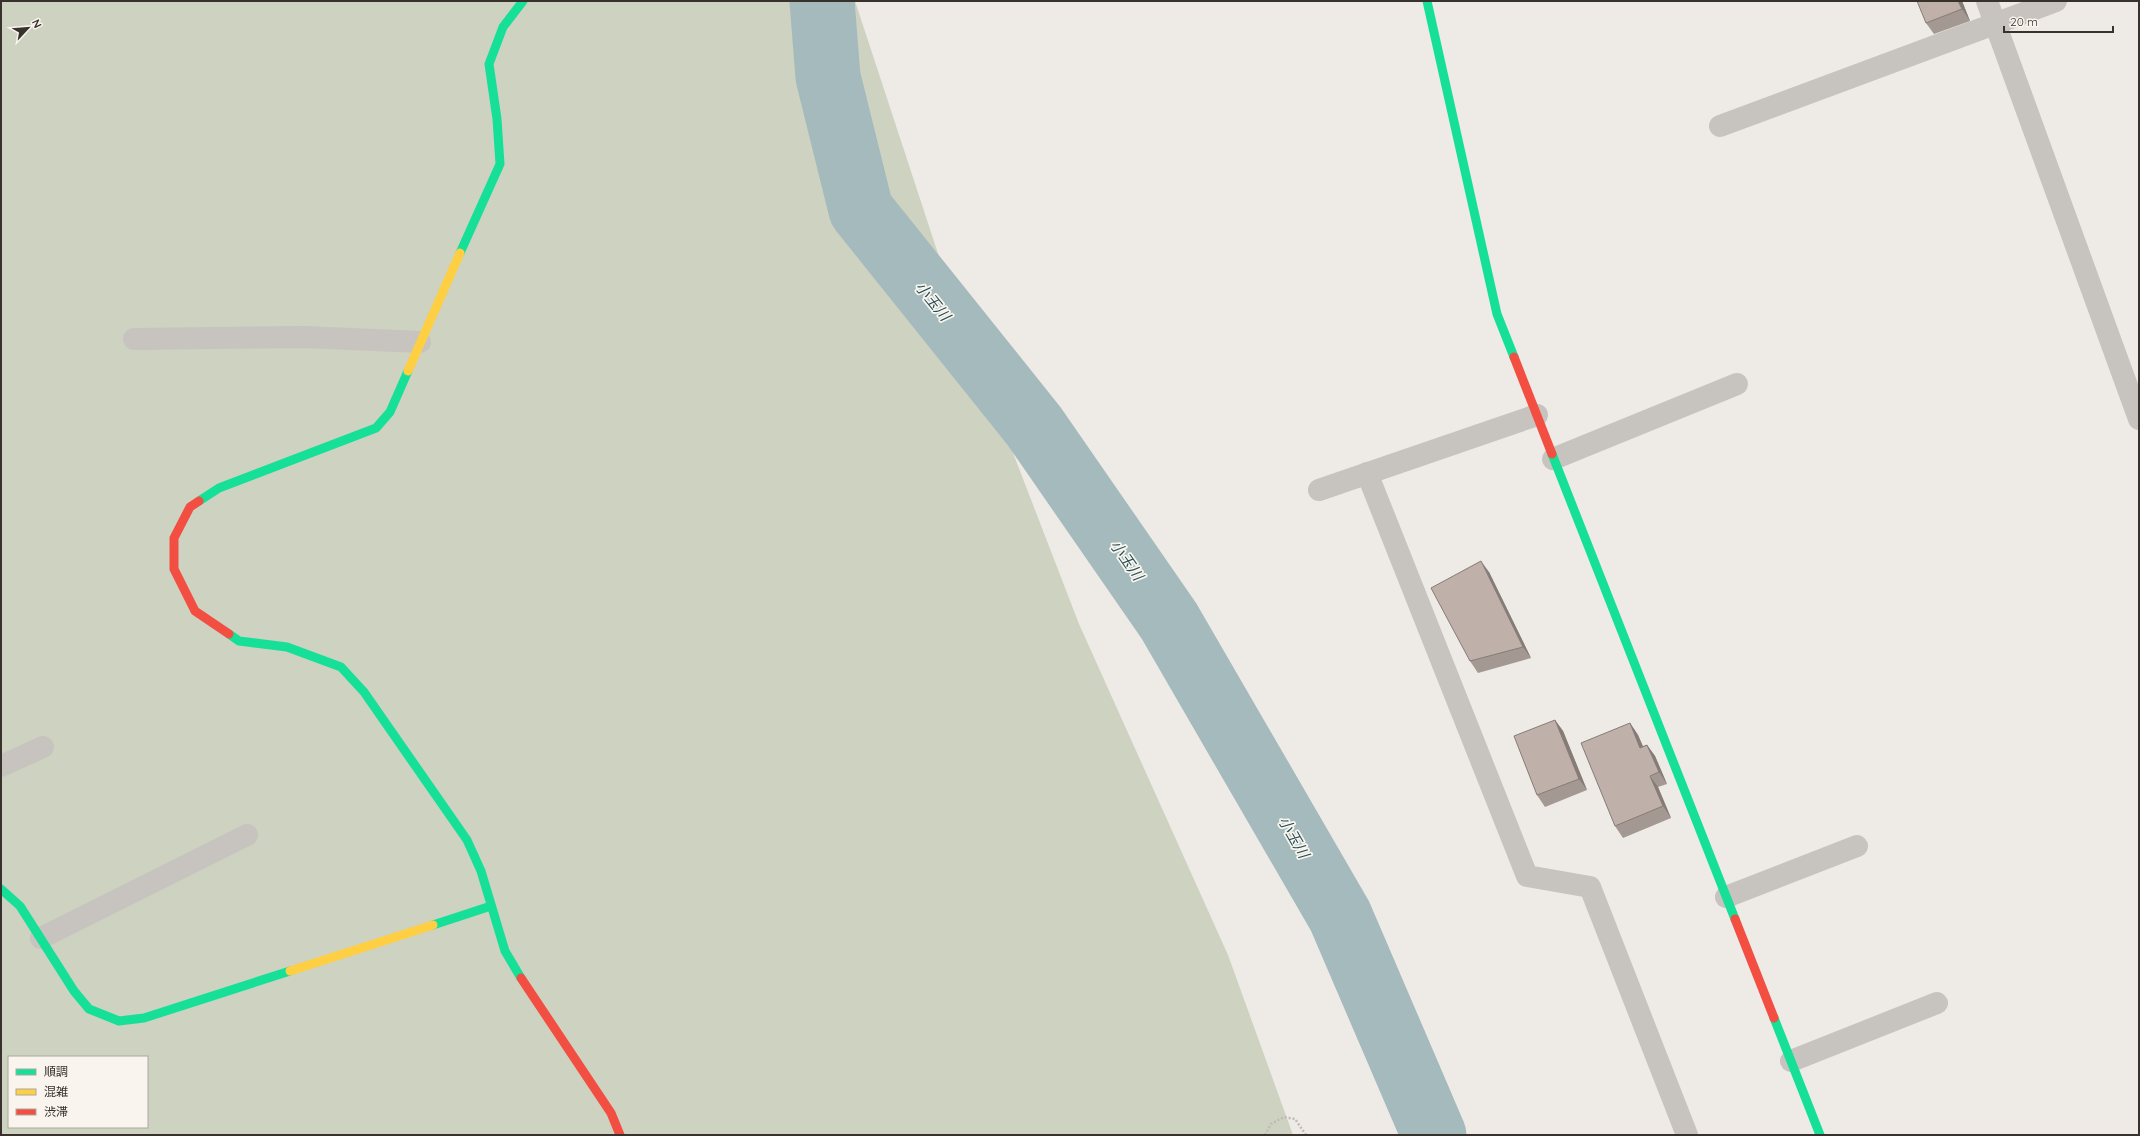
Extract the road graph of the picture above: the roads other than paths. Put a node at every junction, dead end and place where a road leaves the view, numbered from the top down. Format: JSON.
{"nodes":[{"id":1,"x":523,"y":1,"type":"edge"},
{"id":2,"x":1427,"y":1,"type":"edge"},
{"id":3,"x":1987,"y":1,"type":"edge"},
{"id":4,"x":2056,"y":1,"type":"edge"},
{"id":5,"x":1996,"y":23,"type":"junction"},
{"id":6,"x":1720,"y":126,"type":"dead end"},
{"id":7,"x":134,"y":339,"type":"dead end"},
{"id":8,"x":420,"y":342,"type":"junction"},
{"id":9,"x":1737,"y":384,"type":"dead end"},
{"id":10,"x":1537,"y":415,"type":"junction"},
{"id":11,"x":2139,"y":419,"type":"edge"},
{"id":12,"x":1553,"y":459,"type":"junction"},
{"id":13,"x":1367,"y":474,"type":"junction"},
{"id":14,"x":1319,"y":490,"type":"dead end"},
{"id":15,"x":43,"y":746,"type":"dead end"},
{"id":16,"x":1,"y":766,"type":"edge"},
{"id":17,"x":247,"y":835,"type":"dead end"},
{"id":18,"x":1857,"y":846,"type":"dead end"},
{"id":19,"x":1,"y":888,"type":"edge"},
{"id":20,"x":1726,"y":897,"type":"junction"},
{"id":21,"x":491,"y":906,"type":"junction"},
{"id":22,"x":41,"y":938,"type":"junction"},
{"id":23,"x":1937,"y":1003,"type":"dead end"},
{"id":24,"x":1791,"y":1061,"type":"junction"},
{"id":25,"x":620,"y":1135,"type":"edge"},
{"id":26,"x":1687,"y":1135,"type":"edge"},
{"id":27,"x":1820,"y":1135,"type":"edge"}],
"edges":[{"from":1,"to":8,"type":"street"},
{"from":2,"to":10,"type":"street"},
{"from":3,"to":5,"type":"street"},
{"from":4,"to":5,"type":"street"},
{"from":5,"to":6,"type":"street"},
{"from":5,"to":11,"type":"street"},
{"from":7,"to":8,"type":"street"},
{"from":8,"to":21,"type":"street"},
{"from":9,"to":12,"type":"street"},
{"from":10,"to":12,"type":"street"},
{"from":10,"to":13,"type":"street"},
{"from":12,"to":20,"type":"street"},
{"from":13,"to":14,"type":"street"},
{"from":13,"to":26,"type":"street"},
{"from":15,"to":16,"type":"street"},
{"from":17,"to":22,"type":"street"},
{"from":18,"to":20,"type":"street"},
{"from":19,"to":22,"type":"street"},
{"from":20,"to":24,"type":"street"},
{"from":21,"to":22,"type":"street"},
{"from":21,"to":25,"type":"street"},
{"from":23,"to":24,"type":"street"},
{"from":24,"to":27,"type":"street"}]}
